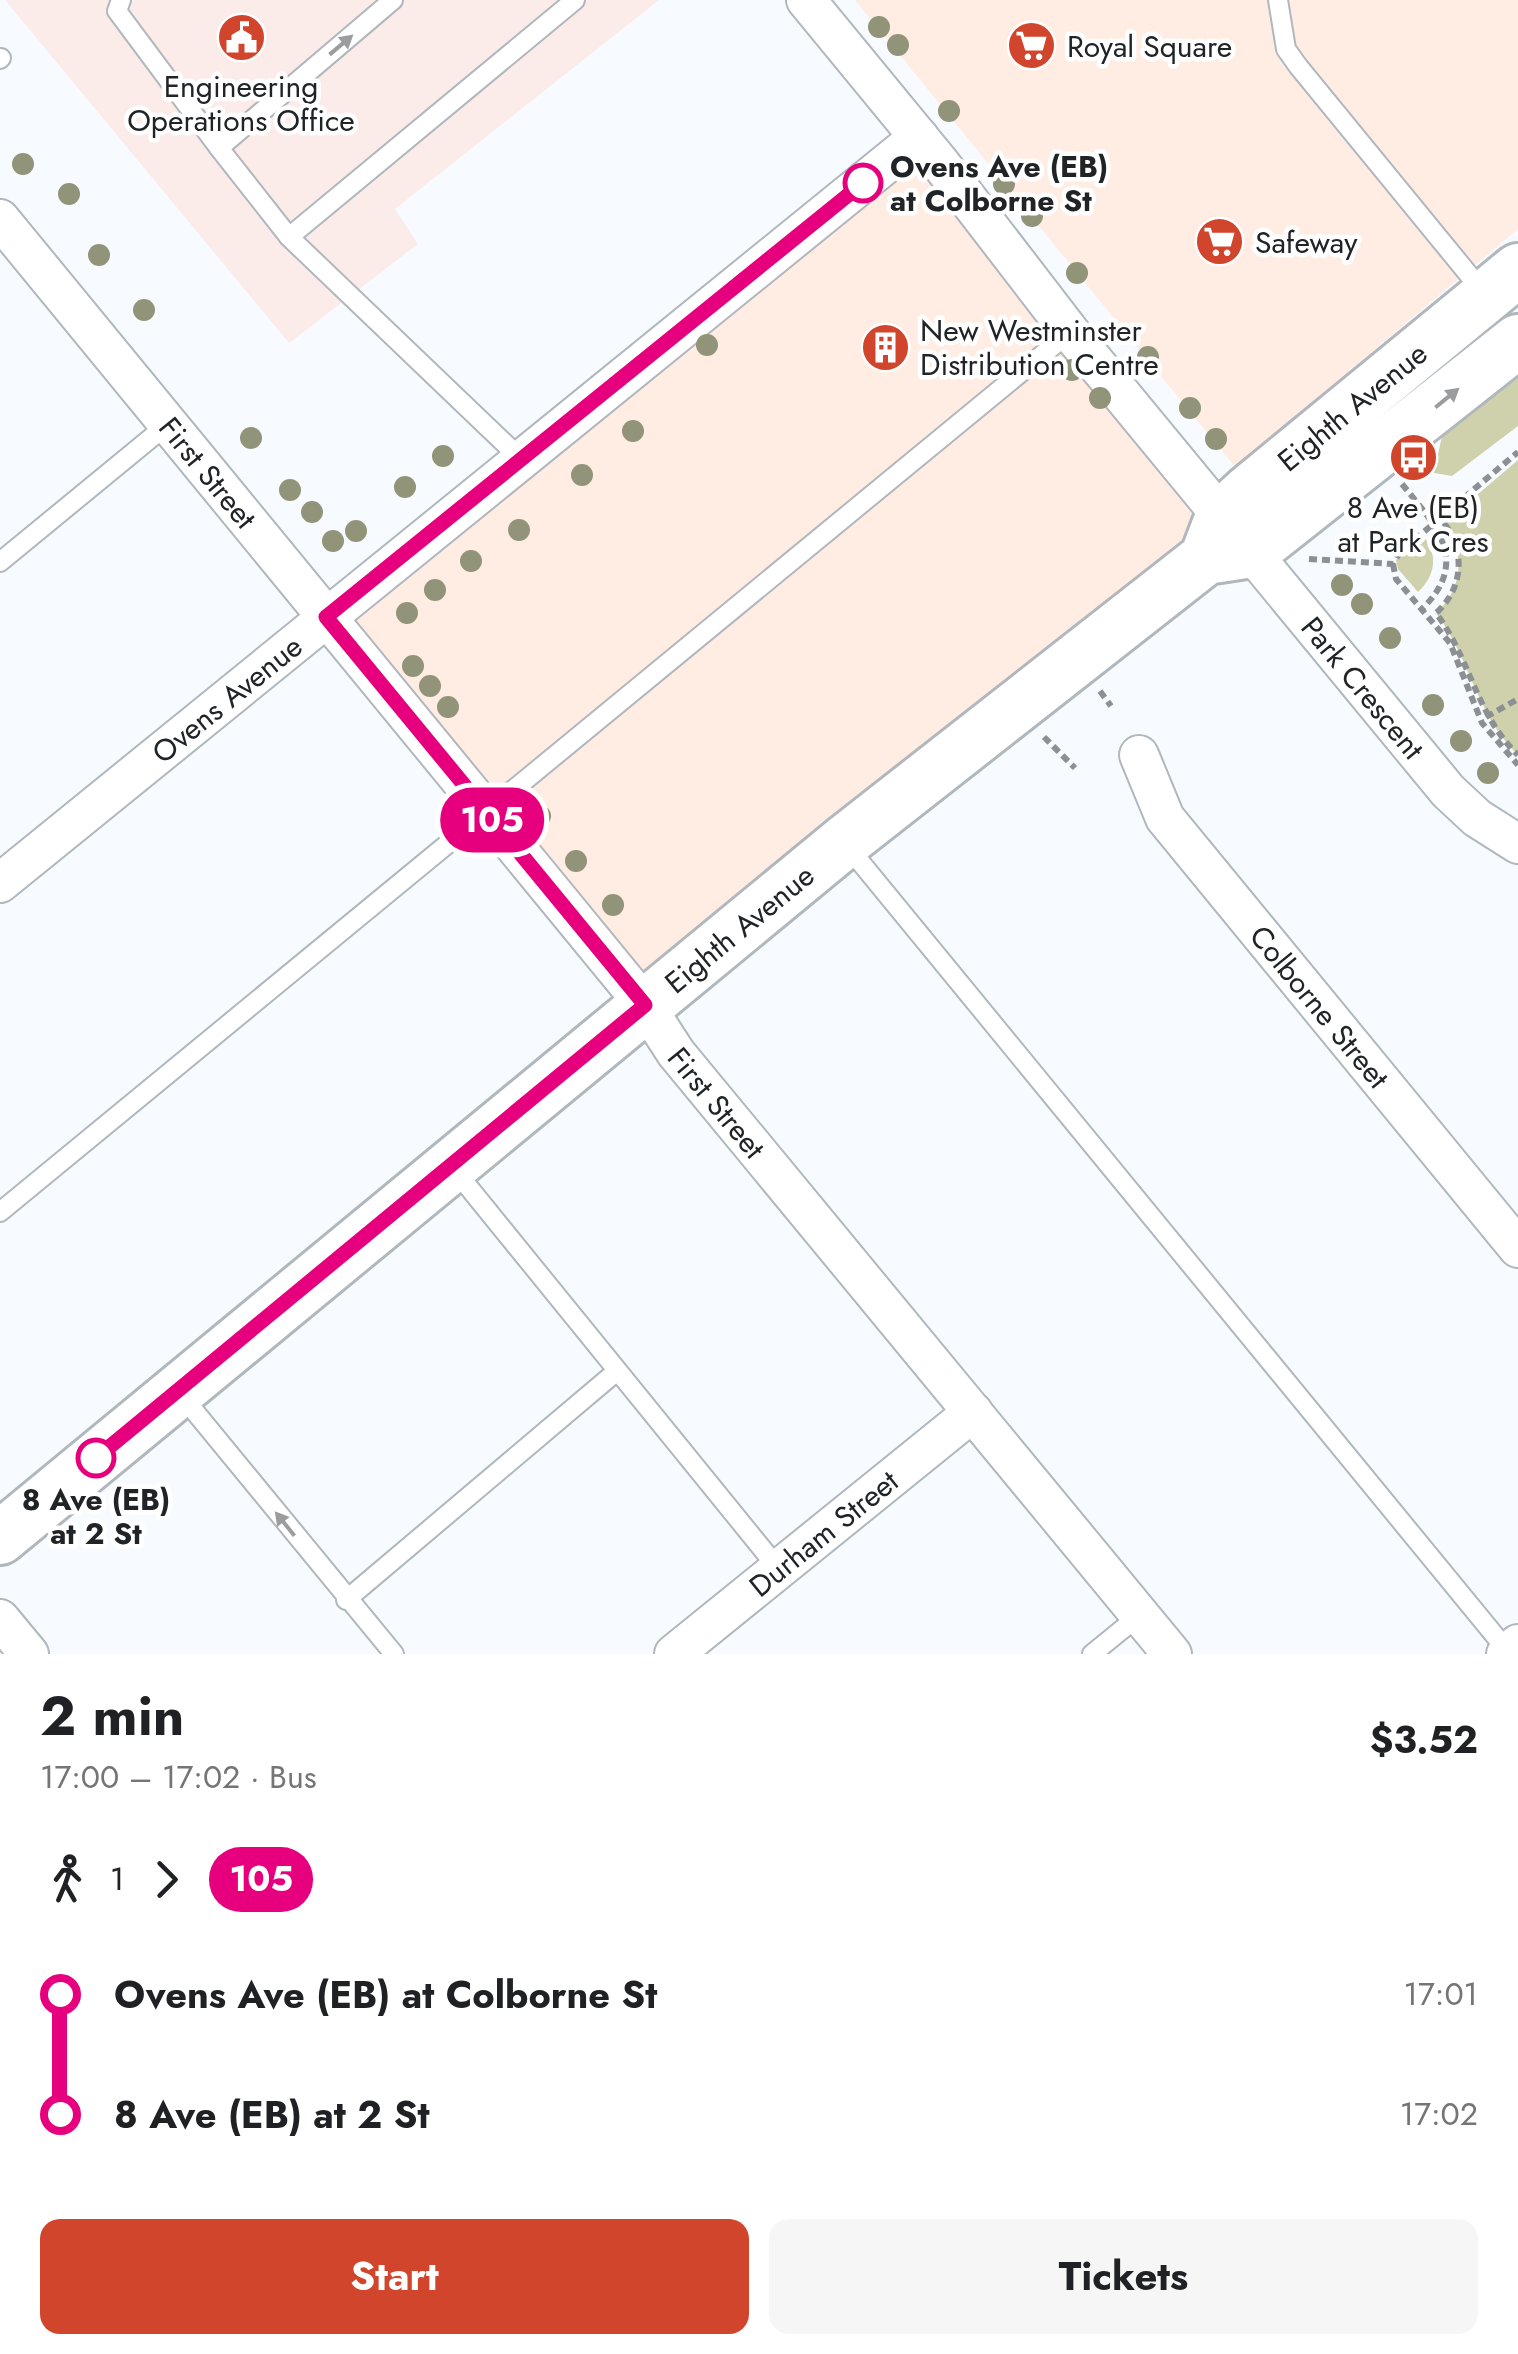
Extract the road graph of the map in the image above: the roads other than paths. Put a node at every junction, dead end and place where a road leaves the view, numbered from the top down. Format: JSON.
{"nodes":[{"id":1,"x":121,"y":0,"type":"edge"},
{"id":2,"x":393,"y":0,"type":"edge"},
{"id":3,"x":575,"y":0,"type":"edge"},
{"id":4,"x":806,"y":0,"type":"edge"},
{"id":5,"x":1278,"y":0,"type":"edge"},
{"id":6,"x":919,"y":137,"type":"junction"},
{"id":7,"x":219,"y":148,"type":"junction"},
{"id":8,"x":3,"y":228,"type":"edge"},
{"id":9,"x":289,"y":237,"type":"junction"},
{"id":10,"x":1510,"y":310,"type":"edge"},
{"id":11,"x":1070,"y":332,"type":"junction"},
{"id":12,"x":168,"y":424,"type":"junction"},
{"id":13,"x":522,"y":459,"type":"junction"},
{"id":14,"x":1236,"y":547,"type":"junction"},
{"id":15,"x":0,"y":562,"type":"edge"},
{"id":16,"x":326,"y":617,"type":"junction"},
{"id":17,"x":1139,"y":755,"type":"dead end"},
{"id":18,"x":485,"y":812,"type":"junction"},
{"id":19,"x":844,"y":842,"type":"junction"},
{"id":20,"x":1518,"y":844,"type":"edge"},
{"id":21,"x":0,"y":883,"type":"edge"},
{"id":22,"x":645,"y":1005,"type":"junction"},
{"id":23,"x":450,"y":1165,"type":"junction"},
{"id":24,"x":0,"y":1212,"type":"edge"},
{"id":25,"x":1518,"y":1248,"type":"edge"},
{"id":26,"x":617,"y":1371,"type":"junction"},
{"id":27,"x":177,"y":1391,"type":"junction"},
{"id":28,"x":972,"y":1412,"type":"junction"},
{"id":29,"x":0,"y":1538,"type":"edge"},
{"id":30,"x":778,"y":1568,"type":"junction"},
{"id":31,"x":346,"y":1600,"type":"junction"},
{"id":32,"x":1140,"y":1615,"type":"junction"},
{"id":33,"x":0,"y":1619,"type":"edge"},
{"id":34,"x":1511,"y":1651,"type":"edge"},
{"id":35,"x":29,"y":1654,"type":"edge"},
{"id":36,"x":394,"y":1654,"type":"edge"},
{"id":37,"x":674,"y":1654,"type":"edge"},
{"id":38,"x":1092,"y":1654,"type":"edge"},
{"id":39,"x":1172,"y":1654,"type":"edge"}],
"edges":[{"from":1,"to":7,"type":"lane"},
{"from":7,"to":2,"type":"lane","one_way":true},
{"from":3,"to":9,"type":"lane"},
{"from":4,"to":6,"type":"street"},
{"from":5,"to":10,"type":"lane"},
{"from":6,"to":11,"type":"street"},
{"from":6,"to":13,"type":"street","name":"Ovens Avenue"},
{"from":7,"to":9,"type":"lane"},
{"from":8,"to":12,"type":"street","name":"First Street"},
{"from":9,"to":13,"type":"lane"},
{"from":10,"to":14,"type":"street","name":"Eighth Avenue"},
{"from":11,"to":14,"type":"street"},
{"from":11,"to":18,"type":"lane"},
{"from":12,"to":15,"type":"lane"},
{"from":12,"to":16,"type":"street","name":"First Street"},
{"from":13,"to":16,"type":"street","name":"Ovens Avenue"},
{"from":14,"to":19,"type":"street","name":"Eighth Avenue"},
{"from":14,"to":20,"type":"street","name":"Park Crescent"},
{"from":16,"to":18,"type":"street","name":"First Street"},
{"from":16,"to":21,"type":"street","name":"Ovens Avenue"},
{"from":17,"to":25,"type":"street","name":"Colborne Street"},
{"from":18,"to":22,"type":"street","name":"First Street"},
{"from":18,"to":24,"type":"lane"},
{"from":19,"to":22,"type":"street","name":"Eighth Avenue"},
{"from":19,"to":34,"type":"lane"},
{"from":22,"to":23,"type":"street","name":"Eighth Avenue"},
{"from":22,"to":28,"type":"street","name":"First Street"},
{"from":23,"to":26,"type":"lane"},
{"from":23,"to":27,"type":"street","name":"Eighth Avenue"},
{"from":26,"to":30,"type":"lane"},
{"from":26,"to":31,"type":"lane"},
{"from":27,"to":29,"type":"street","name":"Eighth Avenue"},
{"from":31,"to":27,"type":"lane","one_way":true},
{"from":28,"to":30,"type":"street","name":"Durham Street"},
{"from":28,"to":32,"type":"street","name":"First Street"},
{"from":30,"to":37,"type":"street","name":"Durham Street"},
{"from":31,"to":36,"type":"lane"},
{"from":32,"to":38,"type":"lane"},
{"from":32,"to":39,"type":"street","name":"First Street"},
{"from":33,"to":35,"type":"street"}]}
